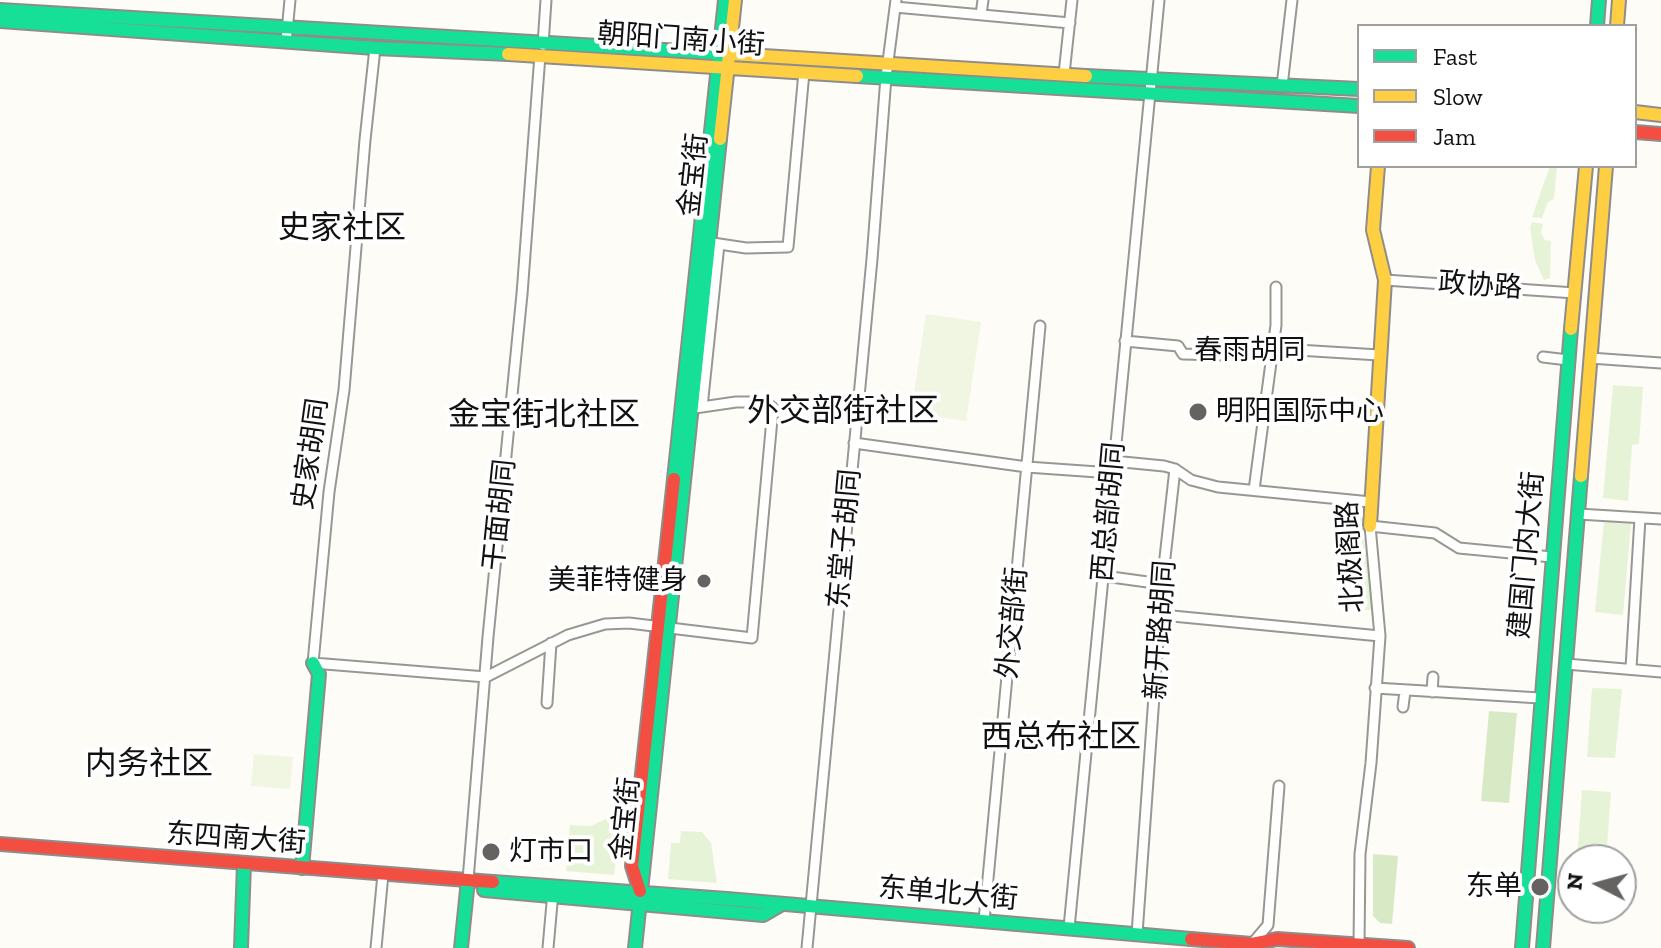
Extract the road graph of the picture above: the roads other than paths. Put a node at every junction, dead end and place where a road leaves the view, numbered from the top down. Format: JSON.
{"nodes":[{"id":1,"x":290,"y":0,"type":"edge"},
{"id":2,"x":546,"y":0,"type":"edge"},
{"id":3,"x":725,"y":0,"type":"edge"},
{"id":4,"x":735,"y":0,"type":"edge"},
{"id":5,"x":983,"y":0,"type":"edge"},
{"id":6,"x":1072,"y":0,"type":"edge"},
{"id":7,"x":1159,"y":0,"type":"edge"},
{"id":8,"x":1292,"y":0,"type":"edge"},
{"id":9,"x":1599,"y":0,"type":"edge"},
{"id":10,"x":1619,"y":0,"type":"edge"},
{"id":11,"x":896,"y":4,"type":"edge"},
{"id":12,"x":30,"y":6,"type":"edge"},
{"id":13,"x":0,"y":10,"type":"edge"},
{"id":14,"x":981,"y":15,"type":"junction"},
{"id":15,"x":0,"y":21,"type":"edge"},
{"id":16,"x":1070,"y":23,"type":"junction"},
{"id":17,"x":1597,"y":24,"type":"edge"},
{"id":18,"x":1617,"y":24,"type":"edge"},
{"id":19,"x":286,"y":35,"type":"junction"},
{"id":20,"x":375,"y":48,"type":"junction"},
{"id":21,"x":541,"y":50,"type":"junction"},
{"id":22,"x":724,"y":61,"type":"junction"},
{"id":23,"x":887,"y":71,"type":"junction"},
{"id":24,"x":804,"y":72,"type":"junction"},
{"id":25,"x":1064,"y":74,"type":"junction"},
{"id":26,"x":1152,"y":80,"type":"junction"},
{"id":27,"x":1282,"y":86,"type":"junction"},
{"id":28,"x":1357,"y":89,"type":"edge"},
{"id":29,"x":1148,"y":95,"type":"junction"},
{"id":30,"x":1357,"y":106,"type":"edge"},
{"id":31,"x":1637,"y":112,"type":"edge"},
{"id":32,"x":1661,"y":115,"type":"edge"},
{"id":33,"x":1637,"y":132,"type":"edge"},
{"id":34,"x":1661,"y":134,"type":"edge"},
{"id":35,"x":1378,"y":168,"type":"edge"},
{"id":36,"x":1586,"y":168,"type":"edge"},
{"id":37,"x":1606,"y":168,"type":"edge"},
{"id":38,"x":710,"y":242,"type":"junction"},
{"id":39,"x":1385,"y":280,"type":"junction"},
{"id":40,"x":1276,"y":287,"type":"dead end"},
{"id":41,"x":1575,"y":293,"type":"junction"},
{"id":42,"x":1040,"y":326,"type":"dead end"},
{"id":43,"x":1125,"y":341,"type":"junction"},
{"id":44,"x":1271,"y":353,"type":"junction"},
{"id":45,"x":1379,"y":355,"type":"junction"},
{"id":46,"x":1543,"y":357,"type":"dead end"},
{"id":47,"x":1590,"y":358,"type":"junction"},
{"id":48,"x":1568,"y":360,"type":"junction"},
{"id":49,"x":1661,"y":363,"type":"edge"},
{"id":50,"x":693,"y":408,"type":"junction"},
{"id":51,"x":854,"y":443,"type":"junction"},
{"id":52,"x":1113,"y":461,"type":"junction"},
{"id":53,"x":1027,"y":467,"type":"junction"},
{"id":54,"x":1175,"y":469,"type":"junction"},
{"id":55,"x":1112,"y":473,"type":"junction"},
{"id":56,"x":1254,"y":490,"type":"junction"},
{"id":57,"x":1371,"y":502,"type":"junction"},
{"id":58,"x":1578,"y":514,"type":"junction"},
{"id":59,"x":1640,"y":518,"type":"junction"},
{"id":60,"x":1661,"y":519,"type":"edge"},
{"id":61,"x":1370,"y":526,"type":"junction"},
{"id":62,"x":1552,"y":557,"type":"junction"},
{"id":63,"x":1104,"y":576,"type":"junction"},
{"id":64,"x":1162,"y":584,"type":"junction"},
{"id":65,"x":1162,"y":615,"type":"junction"},
{"id":66,"x":665,"y":627,"type":"junction"},
{"id":67,"x":1380,"y":636,"type":"junction"},
{"id":68,"x":551,"y":643,"type":"junction"},
{"id":69,"x":313,"y":663,"type":"junction"},
{"id":70,"x":1566,"y":664,"type":"junction"},
{"id":71,"x":1631,"y":668,"type":"junction"},
{"id":72,"x":1661,"y":672,"type":"edge"},
{"id":73,"x":486,"y":677,"type":"junction"},
{"id":74,"x":1433,"y":677,"type":"dead end"},
{"id":75,"x":1375,"y":688,"type":"junction"},
{"id":76,"x":1405,"y":691,"type":"junction"},
{"id":77,"x":1432,"y":692,"type":"junction"},
{"id":78,"x":1540,"y":698,"type":"junction"},
{"id":79,"x":547,"y":703,"type":"dead end"},
{"id":80,"x":1403,"y":707,"type":"dead end"},
{"id":81,"x":1279,"y":786,"type":"dead end"},
{"id":82,"x":0,"y":844,"type":"edge"},
{"id":83,"x":244,"y":864,"type":"junction"},
{"id":84,"x":300,"y":868,"type":"junction"},
{"id":85,"x":383,"y":874,"type":"junction"},
{"id":86,"x":468,"y":880,"type":"junction"},
{"id":87,"x":553,"y":891,"type":"junction"},
{"id":88,"x":640,"y":898,"type":"junction"},
{"id":89,"x":811,"y":906,"type":"junction"},
{"id":90,"x":984,"y":921,"type":"junction"},
{"id":91,"x":1069,"y":928,"type":"junction"},
{"id":92,"x":1137,"y":934,"type":"junction"},
{"id":93,"x":1250,"y":946,"type":"edge"},
{"id":94,"x":1359,"y":946,"type":"junction"},
{"id":95,"x":241,"y":948,"type":"edge"},
{"id":96,"x":376,"y":948,"type":"edge"},
{"id":97,"x":461,"y":948,"type":"edge"},
{"id":98,"x":548,"y":948,"type":"edge"},
{"id":99,"x":635,"y":948,"type":"edge"},
{"id":100,"x":807,"y":948,"type":"edge"},
{"id":101,"x":1408,"y":948,"type":"edge"},
{"id":102,"x":1522,"y":948,"type":"edge"},
{"id":103,"x":1543,"y":948,"type":"edge"}],
"edges":[{"from":1,"to":19,"type":"street"},
{"from":2,"to":21,"type":"street","name":"干面胡同"},
{"from":3,"to":22,"type":"main road","name":"金宝街"},
{"from":4,"to":22,"type":"main road","name":"金宝街"},
{"from":5,"to":14,"type":"street"},
{"from":6,"to":16,"type":"street"},
{"from":7,"to":26,"type":"street","name":"西总部胡同"},
{"from":8,"to":27,"type":"street"},
{"from":9,"to":17,"type":"main road"},
{"from":10,"to":18,"type":"main road"},
{"from":11,"to":14,"type":"street"},
{"from":11,"to":23,"type":"street","name":"东堂子胡同"},
{"from":12,"to":13,"type":"main road","name":"朝阳门南小街"},
{"from":12,"to":19,"type":"main road","name":"朝阳门南小街"},
{"from":14,"to":16,"type":"street"},
{"from":15,"to":19,"type":"main road","name":"朝阳门南小街"},
{"from":16,"to":25,"type":"street"},
{"from":19,"to":20,"type":"main road","name":"朝阳门南小街"},
{"from":19,"to":21,"type":"main road","name":"朝阳门南小街"},
{"from":20,"to":21,"type":"main road","name":"朝阳门南小街"},
{"from":20,"to":69,"type":"street","name":"史家胡同"},
{"from":21,"to":22,"type":"main road","name":"朝阳门南小街"},
{"from":21,"to":73,"type":"street","name":"干面胡同"},
{"from":22,"to":23,"type":"main road","name":"朝阳门南小街"},
{"from":22,"to":24,"type":"main road","name":"朝阳门南小街"},
{"from":22,"to":38,"type":"main road","name":"金宝街"},
{"from":23,"to":24,"type":"main road","name":"朝阳门南小街"},
{"from":23,"to":25,"type":"main road","name":"朝阳门南小街"},
{"from":23,"to":29,"type":"main road","name":"朝阳门南小街"},
{"from":23,"to":51,"type":"street","name":"东堂子胡同"},
{"from":24,"to":38,"type":"street"},
{"from":25,"to":26,"type":"main road","name":"朝阳门南小街"},
{"from":26,"to":27,"type":"main road","name":"朝阳门南小街"},
{"from":26,"to":29,"type":"street","name":"西总部胡同"},
{"from":27,"to":28,"type":"main road","name":"朝阳门南小街"},
{"from":29,"to":30,"type":"main road","name":"朝阳门南小街"},
{"from":29,"to":43,"type":"street","name":"西总部胡同"},
{"from":31,"to":32,"type":"main road"},
{"from":33,"to":34,"type":"main road"},
{"from":35,"to":39,"type":"main road","name":"北极阁路"},
{"from":36,"to":41,"type":"main road","name":"建国门内大街"},
{"from":37,"to":47,"type":"main road","name":"建国门内大街"},
{"from":38,"to":50,"type":"main road","name":"金宝街"},
{"from":38,"to":50,"type":"street"},
{"from":39,"to":41,"type":"street","name":"政协路"},
{"from":39,"to":45,"type":"main road","name":"北极阁路"},
{"from":40,"to":44,"type":"street"},
{"from":41,"to":48,"type":"main road","name":"建国门内大街"},
{"from":42,"to":53,"type":"street","name":"外交部街"},
{"from":43,"to":44,"type":"street","name":"春雨胡同"},
{"from":43,"to":52,"type":"street","name":"西总部胡同"},
{"from":44,"to":45,"type":"street","name":"春雨胡同"},
{"from":44,"to":56,"type":"street"},
{"from":45,"to":57,"type":"main road","name":"北极阁路"},
{"from":46,"to":48,"type":"street"},
{"from":47,"to":49,"type":"street"},
{"from":47,"to":58,"type":"main road","name":"建国门内大街"},
{"from":48,"to":62,"type":"main road","name":"建国门内大街"},
{"from":50,"to":66,"type":"main road","name":"金宝街"},
{"from":50,"to":66,"type":"street"},
{"from":51,"to":53,"type":"street"},
{"from":51,"to":89,"type":"street","name":"东堂子胡同"},
{"from":52,"to":54,"type":"street"},
{"from":52,"to":55,"type":"street","name":"西总部胡同"},
{"from":53,"to":55,"type":"street"},
{"from":53,"to":90,"type":"street","name":"外交部街"},
{"from":54,"to":56,"type":"street"},
{"from":54,"to":64,"type":"street","name":"新开路胡同"},
{"from":55,"to":63,"type":"street","name":"西总部胡同"},
{"from":56,"to":57,"type":"street"},
{"from":57,"to":61,"type":"main road","name":"北极阁路"},
{"from":58,"to":59,"type":"street"},
{"from":58,"to":70,"type":"main road","name":"建国门内大街"},
{"from":59,"to":60,"type":"street"},
{"from":59,"to":71,"type":"street"},
{"from":61,"to":62,"type":"street"},
{"from":61,"to":67,"type":"street","name":"北极阁路"},
{"from":62,"to":78,"type":"main road","name":"建国门内大街"},
{"from":63,"to":64,"type":"street"},
{"from":63,"to":91,"type":"street","name":"西总部胡同"},
{"from":64,"to":65,"type":"street","name":"新开路胡同"},
{"from":65,"to":67,"type":"street"},
{"from":65,"to":92,"type":"street","name":"新开路胡同"},
{"from":66,"to":68,"type":"street"},
{"from":66,"to":88,"type":"main road","name":"金宝街"},
{"from":67,"to":75,"type":"street","name":"北极阁路"},
{"from":68,"to":73,"type":"street"},
{"from":68,"to":79,"type":"street"},
{"from":69,"to":73,"type":"street"},
{"from":69,"to":84,"type":"main road"},
{"from":70,"to":71,"type":"street"},
{"from":70,"to":103,"type":"main road","name":"建国门内大街"},
{"from":71,"to":72,"type":"street"},
{"from":73,"to":86,"type":"street","name":"干面胡同"},
{"from":74,"to":77,"type":"street"},
{"from":75,"to":76,"type":"street"},
{"from":75,"to":94,"type":"street","name":"北极阁路"},
{"from":76,"to":77,"type":"street"},
{"from":76,"to":80,"type":"street"},
{"from":77,"to":78,"type":"street"},
{"from":78,"to":102,"type":"main road","name":"建国门内大街"},
{"from":81,"to":93,"type":"street"},
{"from":82,"to":83,"type":"main road","name":"东四南大街"},
{"from":83,"to":84,"type":"main road","name":"东四南大街"},
{"from":83,"to":95,"type":"main road"},
{"from":84,"to":85,"type":"main road","name":"东四南大街"},
{"from":85,"to":86,"type":"main road","name":"东四南大街"},
{"from":85,"to":96,"type":"street"},
{"from":86,"to":87,"type":"main road","name":"东四南大街"},
{"from":86,"to":97,"type":"main road"},
{"from":87,"to":88,"type":"main road","name":"东四南大街"},
{"from":87,"to":98,"type":"street"},
{"from":88,"to":89,"type":"main road","name":"东单北大街"},
{"from":88,"to":99,"type":"main road","name":"金宝街"},
{"from":89,"to":90,"type":"main road","name":"东单北大街"},
{"from":89,"to":100,"type":"street","name":"东堂子胡同"},
{"from":90,"to":91,"type":"main road","name":"东单北大街"},
{"from":91,"to":92,"type":"main road","name":"东单北大街"},
{"from":92,"to":93,"type":"main road","name":"东单北大街"},
{"from":93,"to":94,"type":"main road","name":"东单北大街"},
{"from":94,"to":101,"type":"main road","name":"东单北大街"}]}
